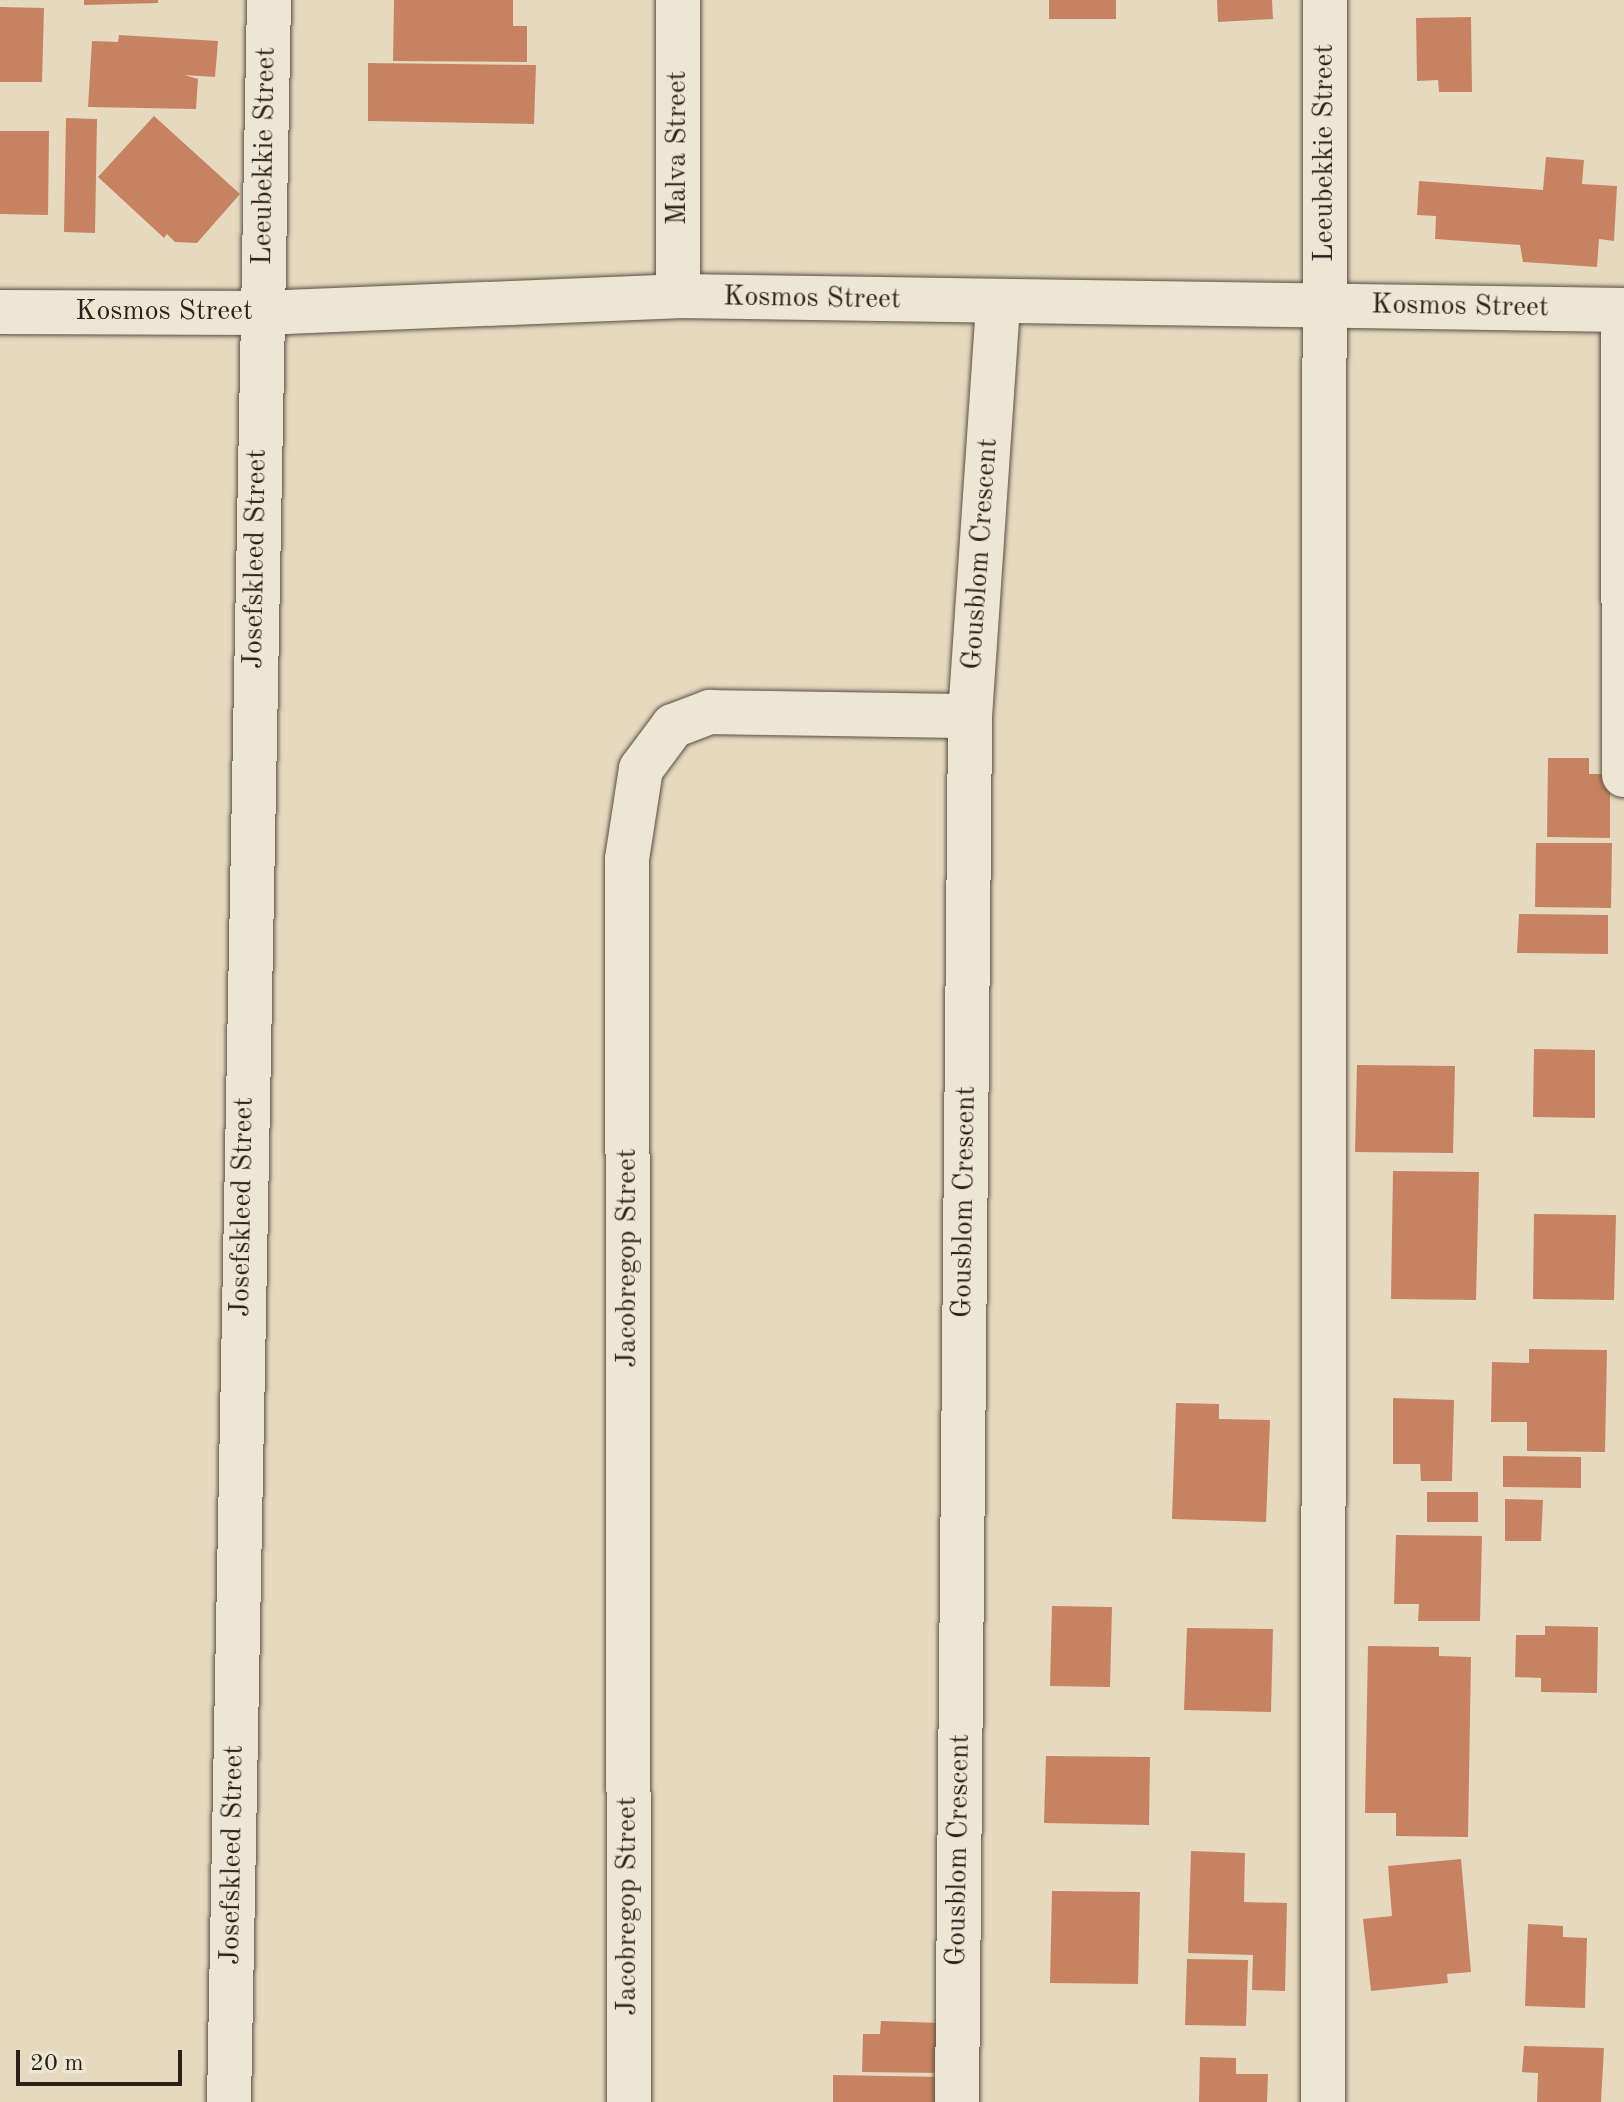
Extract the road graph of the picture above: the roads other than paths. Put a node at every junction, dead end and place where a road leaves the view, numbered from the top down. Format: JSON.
{"nodes":[{"id":1,"x":269,"y":0,"type":"edge"},
{"id":2,"x":678,"y":0,"type":"edge"},
{"id":3,"x":1325,"y":0,"type":"edge"},
{"id":4,"x":678,"y":296,"type":"junction"},
{"id":5,"x":998,"y":302,"type":"junction"},
{"id":6,"x":1325,"y":305,"type":"junction"},
{"id":7,"x":1624,"y":310,"type":"edge"},
{"id":8,"x":0,"y":312,"type":"edge"},
{"id":9,"x":261,"y":313,"type":"junction"},
{"id":10,"x":1623,"y":618,"type":"edge"},
{"id":11,"x":970,"y":716,"type":"junction"},
{"id":12,"x":1624,"y":775,"type":"edge"},
{"id":13,"x":229,"y":2102,"type":"edge"},
{"id":14,"x":629,"y":2102,"type":"edge"},
{"id":15,"x":957,"y":2102,"type":"edge"},
{"id":16,"x":1323,"y":2102,"type":"edge"}],
"edges":[{"from":1,"to":9,"type":"street","name":"Leeubekkie Street"},
{"from":2,"to":4,"type":"street","name":"Malva Street"},
{"from":3,"to":6,"type":"street","name":"Leeubekkie Street"},
{"from":4,"to":5,"type":"street","name":"Kosmos Street"},
{"from":4,"to":9,"type":"street","name":"Kosmos Street"},
{"from":5,"to":6,"type":"street","name":"Kosmos Street"},
{"from":5,"to":11,"type":"street","name":"Gousblom Crescent"},
{"from":6,"to":7,"type":"street","name":"Kosmos Street"},
{"from":6,"to":16,"type":"street"},
{"from":7,"to":10,"type":"street"},
{"from":8,"to":9,"type":"street","name":"Kosmos Street"},
{"from":9,"to":13,"type":"street","name":"Josefskleed Street"},
{"from":10,"to":12,"type":"street"},
{"from":11,"to":14,"type":"street","name":"Jacobregop Street"},
{"from":11,"to":15,"type":"street","name":"Gousblom Crescent"}]}
